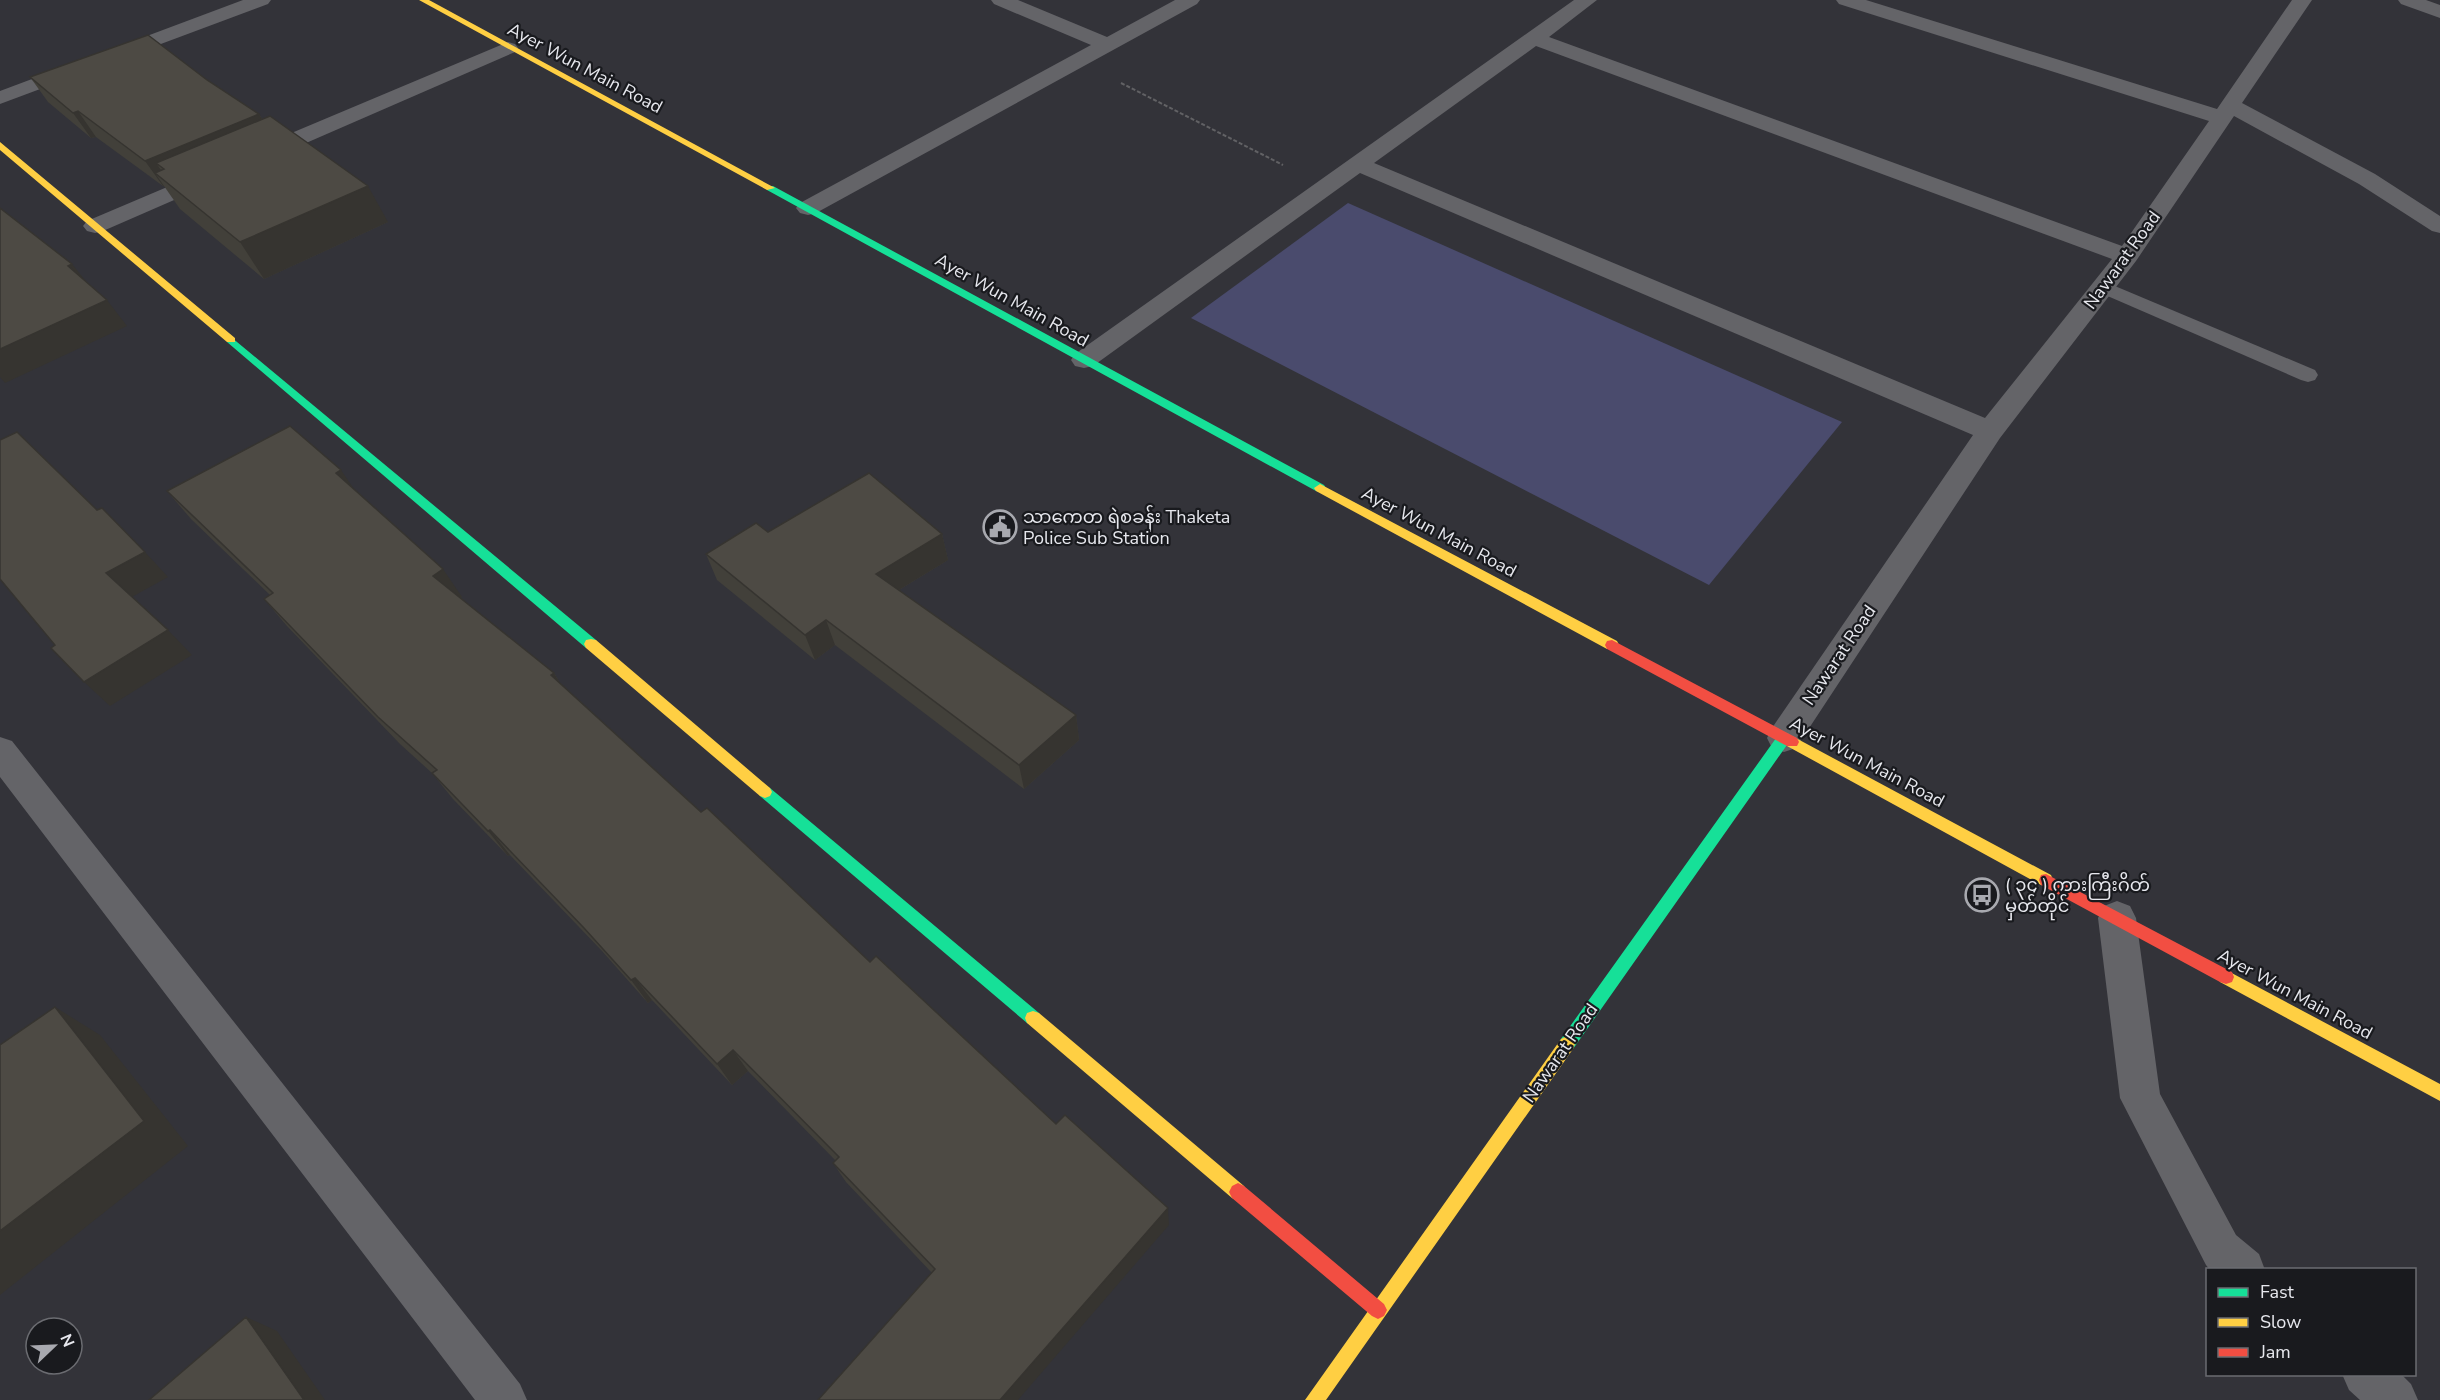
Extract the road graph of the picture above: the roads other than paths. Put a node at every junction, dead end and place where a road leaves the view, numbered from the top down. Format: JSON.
{"nodes":[{"id":1,"x":261,"y":0,"type":"edge"},
{"id":2,"x":423,"y":0,"type":"edge"},
{"id":3,"x":1001,"y":0,"type":"edge"},
{"id":4,"x":1190,"y":0,"type":"edge"},
{"id":5,"x":1587,"y":0,"type":"edge"},
{"id":6,"x":1846,"y":0,"type":"edge"},
{"id":7,"x":2408,"y":0,"type":"edge"},
{"id":8,"x":2294,"y":2,"type":"edge"},
{"id":9,"x":2440,"y":12,"type":"edge"},
{"id":10,"x":1534,"y":38,"type":"junction"},
{"id":11,"x":1108,"y":45,"type":"junction"},
{"id":12,"x":508,"y":48,"type":"junction"},
{"id":13,"x":0,"y":98,"type":"edge"},
{"id":14,"x":2227,"y":112,"type":"junction"},
{"id":15,"x":0,"y":145,"type":"edge"},
{"id":16,"x":1357,"y":164,"type":"junction"},
{"id":17,"x":808,"y":208,"type":"junction"},
{"id":18,"x":95,"y":226,"type":"junction"},
{"id":19,"x":2440,"y":226,"type":"edge"},
{"id":20,"x":2127,"y":256,"type":"junction"},
{"id":21,"x":2103,"y":287,"type":"junction"},
{"id":22,"x":1084,"y":360,"type":"junction"},
{"id":23,"x":2308,"y":375,"type":"dead end"},
{"id":24,"x":1990,"y":430,"type":"junction"},
{"id":25,"x":1784,"y":738,"type":"junction"},
{"id":26,"x":0,"y":751,"type":"edge"},
{"id":27,"x":2117,"y":918,"type":"junction"},
{"id":28,"x":2440,"y":1093,"type":"edge"},
{"id":29,"x":2243,"y":1268,"type":"edge"},
{"id":30,"x":1378,"y":1310,"type":"junction"},
{"id":31,"x":2367,"y":1376,"type":"edge"},
{"id":32,"x":504,"y":1400,"type":"edge"},
{"id":33,"x":1314,"y":1400,"type":"edge"},
{"id":34,"x":2395,"y":1400,"type":"edge"}],
"edges":[{"from":1,"to":13,"type":"street"},
{"from":2,"to":12,"type":"main road","name":"Ayer Wun Main Road"},
{"from":3,"to":11,"type":"street"},
{"from":4,"to":11,"type":"street"},
{"from":5,"to":10,"type":"street"},
{"from":6,"to":14,"type":"street"},
{"from":7,"to":9,"type":"street"},
{"from":8,"to":14,"type":"street","name":"Nawarat Road"},
{"from":10,"to":16,"type":"street"},
{"from":10,"to":20,"type":"street"},
{"from":11,"to":17,"type":"street"},
{"from":12,"to":17,"type":"main road","name":"Ayer Wun Main Road"},
{"from":12,"to":18,"type":"street"},
{"from":14,"to":19,"type":"street"},
{"from":14,"to":20,"type":"street","name":"Nawarat Road"},
{"from":15,"to":18,"type":"main road"},
{"from":16,"to":22,"type":"street"},
{"from":16,"to":24,"type":"street"},
{"from":17,"to":22,"type":"main road","name":"Ayer Wun Main Road"},
{"from":18,"to":30,"type":"main road"},
{"from":20,"to":21,"type":"street","name":"Nawarat Road"},
{"from":21,"to":23,"type":"lane"},
{"from":21,"to":24,"type":"street","name":"Nawarat Road"},
{"from":22,"to":25,"type":"main road","name":"Ayer Wun Main Road"},
{"from":24,"to":25,"type":"street","name":"Nawarat Road"},
{"from":25,"to":27,"type":"main road","name":"Ayer Wun Main Road"},
{"from":25,"to":30,"type":"main road","name":"Nawarat Road"},
{"from":26,"to":32,"type":"street"},
{"from":27,"to":28,"type":"main road","name":"Ayer Wun Main Road"},
{"from":27,"to":29,"type":"street"},
{"from":30,"to":33,"type":"main road","name":"Nawarat Road"},
{"from":31,"to":34,"type":"street"}]}
